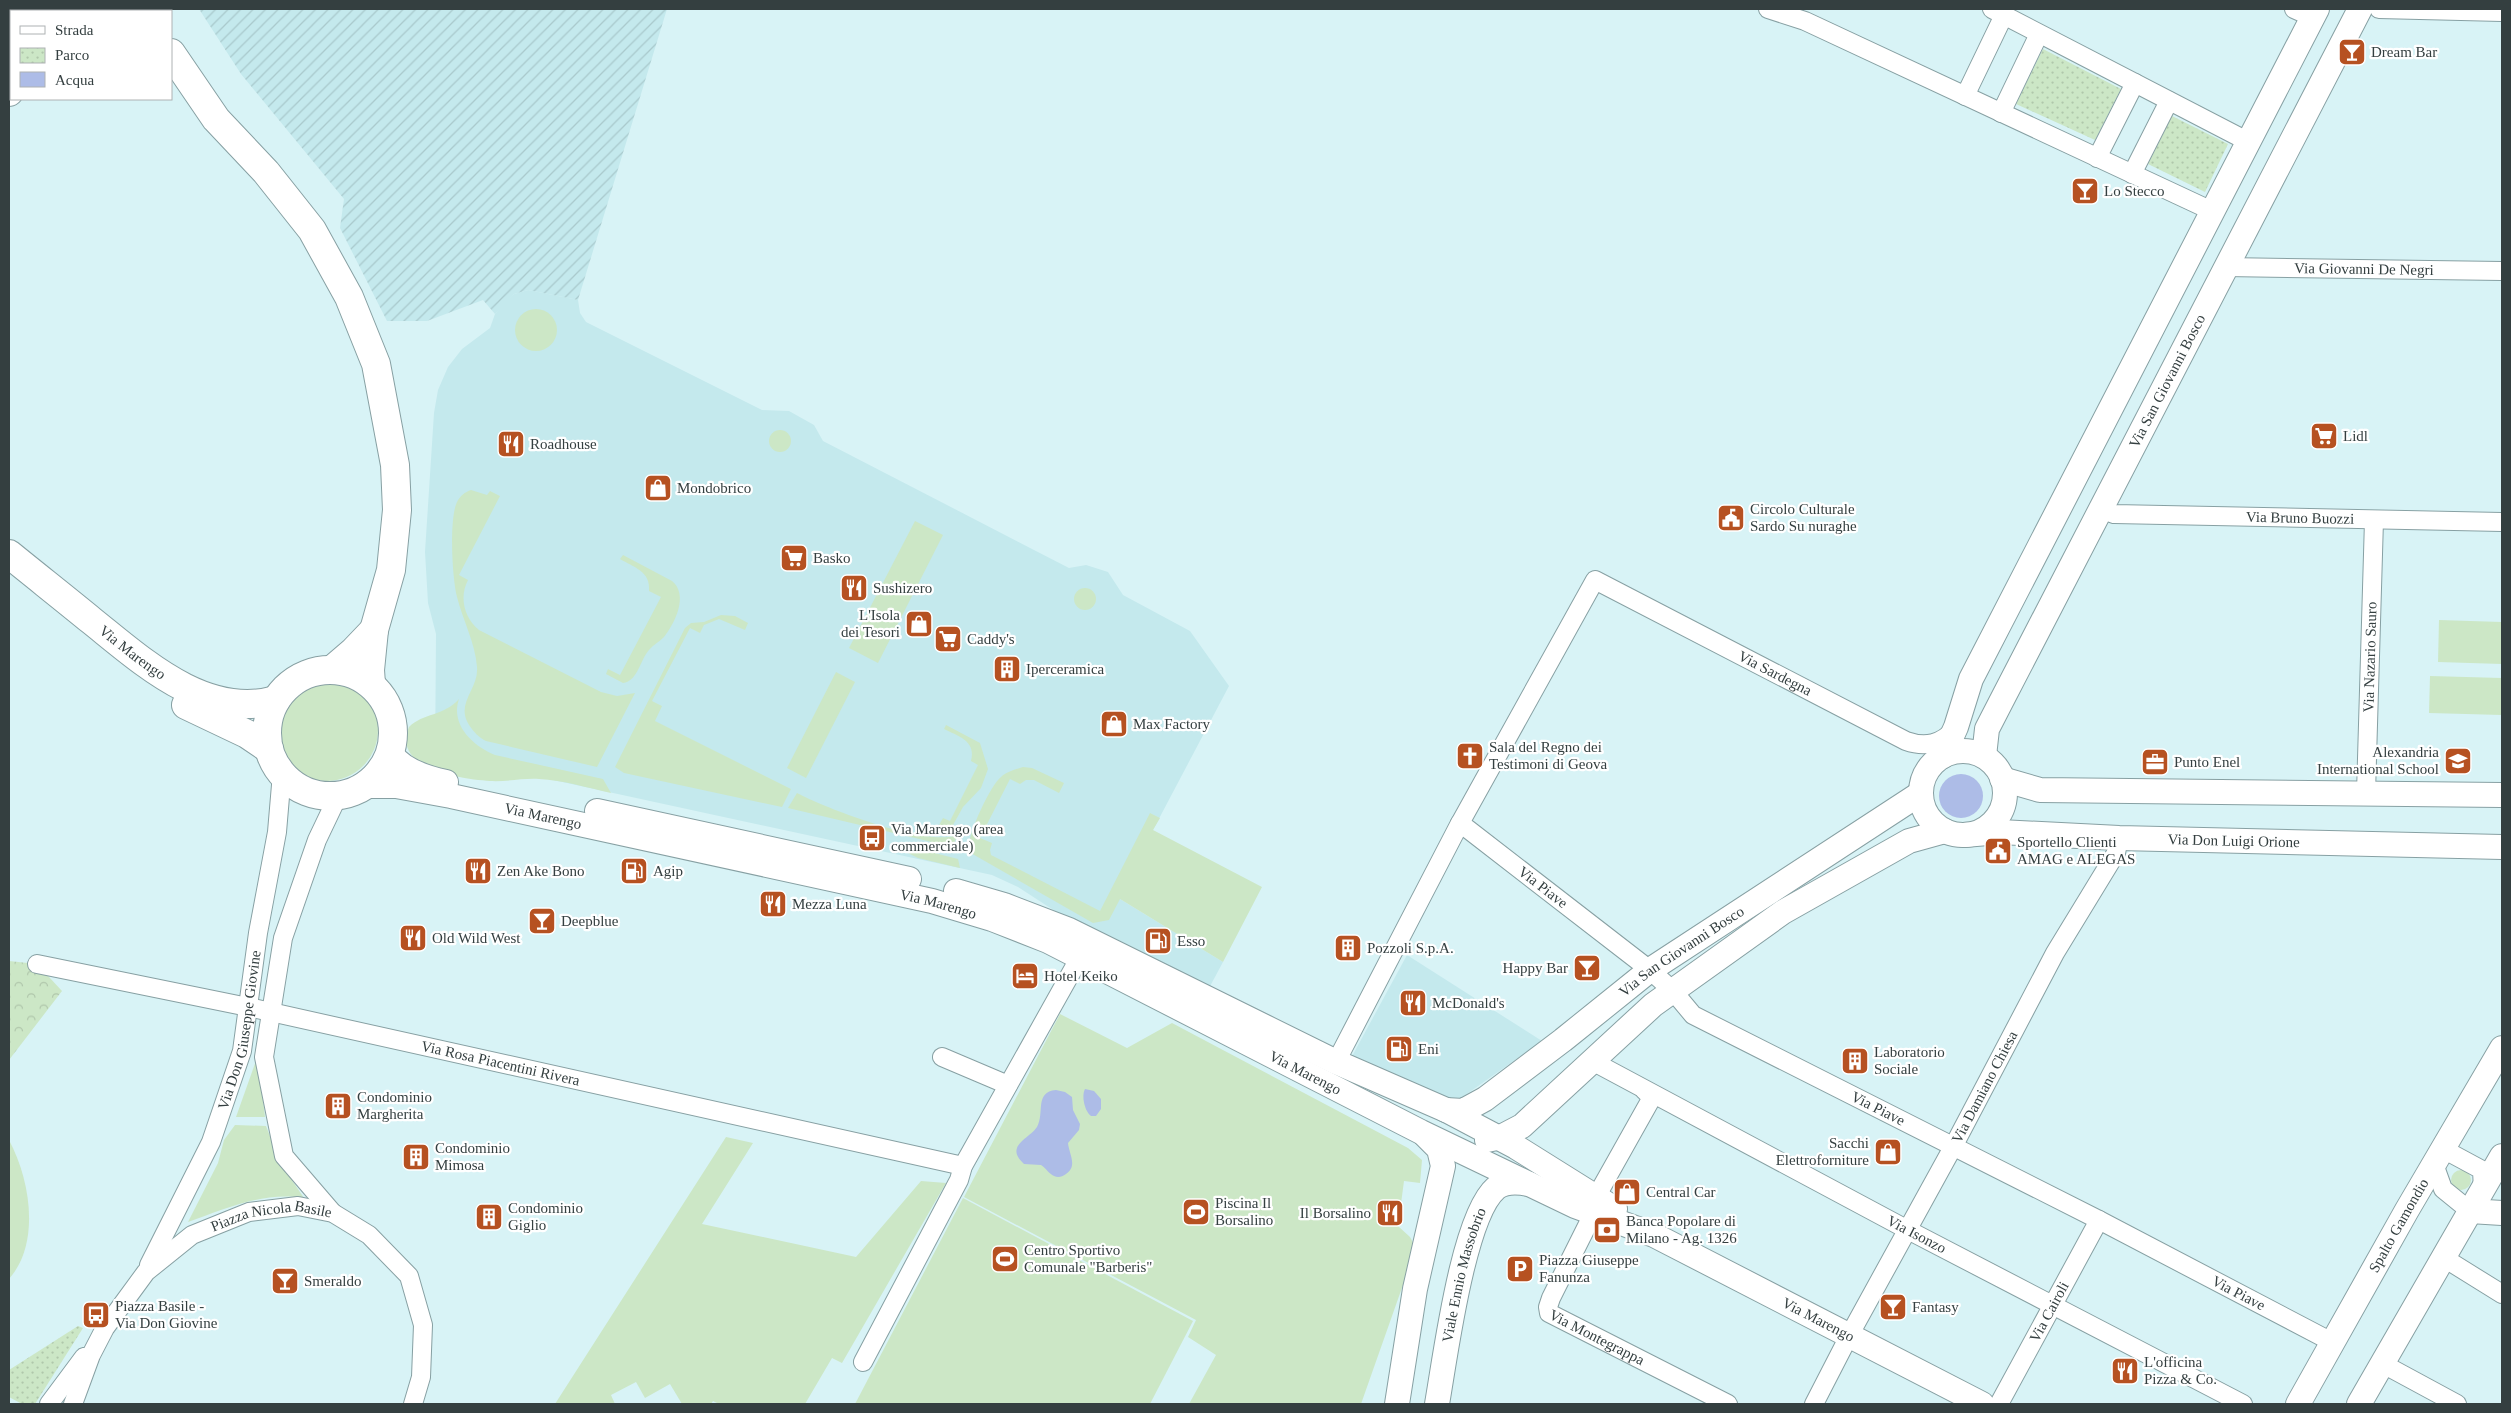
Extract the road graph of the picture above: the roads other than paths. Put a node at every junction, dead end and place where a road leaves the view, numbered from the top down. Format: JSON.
{"nodes":[{"id":1,"x":1768,"y":9,"type":"edge"},
{"id":2,"x":1779,"y":9,"type":"edge"},
{"id":3,"x":1800,"y":9,"type":"edge"},
{"id":4,"x":2360,"y":9,"type":"edge"},
{"id":5,"x":2379,"y":9,"type":"edge"},
{"id":6,"x":1998,"y":12,"type":"edge"},
{"id":7,"x":2308,"y":12,"type":"edge"},
{"id":8,"x":2502,"y":12,"type":"edge"},
{"id":9,"x":1816,"y":27,"type":"junction"},
{"id":10,"x":2039,"y":34,"type":"junction"},
{"id":11,"x":172,"y":53,"type":"edge"},
{"id":12,"x":172,"y":83,"type":"edge"},
{"id":13,"x":2135,"y":83,"type":"junction"},
{"id":14,"x":1965,"y":96,"type":"junction"},
{"id":15,"x":2169,"y":101,"type":"junction"},
{"id":16,"x":2001,"y":113,"type":"junction"},
{"id":17,"x":216,"y":118,"type":"junction"},
{"id":18,"x":2247,"y":142,"type":"junction"},
{"id":19,"x":2097,"y":158,"type":"junction"},
{"id":20,"x":2132,"y":174,"type":"junction"},
{"id":21,"x":2212,"y":211,"type":"junction"},
{"id":22,"x":2192,"y":252,"type":"junction"},
{"id":23,"x":2225,"y":268,"type":"junction"},
{"id":24,"x":2502,"y":271,"type":"edge"},
{"id":25,"x":2064,"y":501,"type":"junction"},
{"id":26,"x":2100,"y":509,"type":"junction"},
{"id":27,"x":2374,"y":520,"type":"junction"},
{"id":28,"x":2502,"y":522,"type":"edge"},
{"id":29,"x":9,"y":554,"type":"edge"},
{"id":30,"x":9,"y":577,"type":"edge"},
{"id":31,"x":374,"y":630,"type":"junction"},
{"id":32,"x":332,"y":670,"type":"junction"},
{"id":33,"x":371,"y":684,"type":"junction"},
{"id":34,"x":276,"y":700,"type":"junction"},
{"id":35,"x":1956,"y":727,"type":"junction"},
{"id":36,"x":269,"y":748,"type":"junction"},
{"id":37,"x":391,"y":753,"type":"junction"},
{"id":38,"x":1943,"y":756,"type":"junction"},
{"id":39,"x":1984,"y":756,"type":"junction"},
{"id":40,"x":282,"y":774,"type":"junction"},
{"id":41,"x":2002,"y":779,"type":"junction"},
{"id":42,"x":365,"y":786,"type":"junction"},
{"id":43,"x":1921,"y":792,"type":"junction"},
{"id":44,"x":2366,"y":793,"type":"junction"},
{"id":45,"x":2502,"y":795,"type":"edge"},
{"id":46,"x":338,"y":796,"type":"junction"},
{"id":47,"x":1460,"y":823,"type":"junction"},
{"id":48,"x":1955,"y":833,"type":"junction"},
{"id":49,"x":2119,"y":838,"type":"junction"},
{"id":50,"x":2502,"y":847,"type":"edge"},
{"id":51,"x":1080,"y":957,"type":"junction"},
{"id":52,"x":37,"y":964,"type":"dead end"},
{"id":53,"x":1650,"y":970,"type":"junction"},
{"id":54,"x":1673,"y":992,"type":"junction"},
{"id":55,"x":248,"y":1007,"type":"junction"},
{"id":56,"x":271,"y":1013,"type":"junction"},
{"id":57,"x":2502,"y":1048,"type":"edge"},
{"id":58,"x":942,"y":1058,"type":"dead end"},
{"id":59,"x":1592,"y":1061,"type":"junction"},
{"id":60,"x":1336,"y":1062,"type":"junction"},
{"id":61,"x":1008,"y":1085,"type":"junction"},
{"id":62,"x":1644,"y":1090,"type":"junction"},
{"id":63,"x":1560,"y":1092,"type":"junction"},
{"id":64,"x":1489,"y":1097,"type":"junction"},
{"id":65,"x":1446,"y":1110,"type":"junction"},
{"id":66,"x":1421,"y":1132,"type":"junction"},
{"id":67,"x":1482,"y":1146,"type":"junction"},
{"id":68,"x":1953,"y":1147,"type":"junction"},
{"id":69,"x":2439,"y":1156,"type":"junction"},
{"id":70,"x":963,"y":1166,"type":"junction"},
{"id":71,"x":1541,"y":1172,"type":"junction"},
{"id":72,"x":2492,"y":1173,"type":"edge"},
{"id":73,"x":1440,"y":1185,"type":"junction"},
{"id":74,"x":1485,"y":1204,"type":"junction"},
{"id":75,"x":1608,"y":1204,"type":"junction"},
{"id":76,"x":1575,"y":1206,"type":"junction"},
{"id":77,"x":2470,"y":1211,"type":"junction"},
{"id":78,"x":333,"y":1213,"type":"junction"},
{"id":79,"x":2502,"y":1213,"type":"edge"},
{"id":80,"x":2098,"y":1220,"type":"junction"},
{"id":81,"x":1908,"y":1230,"type":"junction"},
{"id":82,"x":1654,"y":1235,"type":"junction"},
{"id":83,"x":2444,"y":1258,"type":"junction"},
{"id":84,"x":146,"y":1272,"type":"junction"},
{"id":85,"x":2502,"y":1294,"type":"edge"},
{"id":86,"x":2053,"y":1305,"type":"junction"},
{"id":87,"x":105,"y":1328,"type":"junction"},
{"id":88,"x":1849,"y":1336,"type":"junction"},
{"id":89,"x":2332,"y":1342,"type":"junction"},
{"id":90,"x":863,"y":1362,"type":"dead end"},
{"id":91,"x":2383,"y":1364,"type":"junction"},
{"id":92,"x":49,"y":1404,"type":"edge"},
{"id":93,"x":73,"y":1404,"type":"edge"},
{"id":94,"x":413,"y":1404,"type":"edge"},
{"id":95,"x":1397,"y":1404,"type":"edge"},
{"id":96,"x":1437,"y":1404,"type":"edge"},
{"id":97,"x":1728,"y":1404,"type":"edge"},
{"id":98,"x":1814,"y":1404,"type":"edge"},
{"id":99,"x":1982,"y":1404,"type":"edge"},
{"id":100,"x":2000,"y":1404,"type":"edge"},
{"id":101,"x":2243,"y":1404,"type":"edge"},
{"id":102,"x":2298,"y":1404,"type":"edge"},
{"id":103,"x":2359,"y":1404,"type":"edge"},
{"id":104,"x":2457,"y":1404,"type":"edge"}],
"edges":[{"from":1,"to":2,"type":"street"},
{"from":1,"to":9,"type":"street"},
{"from":3,"to":9,"type":"street"},
{"from":4,"to":23,"type":"main road","name":"Via San Giovanni Bosco"},
{"from":5,"to":8,"type":"street"},
{"from":6,"to":10,"type":"street"},
{"from":6,"to":14,"type":"street"},
{"from":7,"to":18,"type":"main road"},
{"from":9,"to":14,"type":"street"},
{"from":10,"to":13,"type":"street"},
{"from":10,"to":16,"type":"street"},
{"from":11,"to":17,"type":"main road"},
{"from":12,"to":17,"type":"main road"},
{"from":13,"to":15,"type":"street"},
{"from":13,"to":19,"type":"street"},
{"from":14,"to":16,"type":"street"},
{"from":15,"to":18,"type":"street"},
{"from":15,"to":20,"type":"street"},
{"from":16,"to":19,"type":"street"},
{"from":17,"to":31,"type":"main road"},
{"from":18,"to":21,"type":"main road"},
{"from":19,"to":20,"type":"street"},
{"from":20,"to":21,"type":"street"},
{"from":21,"to":22,"type":"main road"},
{"from":22,"to":23,"type":"main road"},
{"from":22,"to":25,"type":"main road"},
{"from":23,"to":24,"type":"street","name":"Via Giovanni De Negri"},
{"from":23,"to":26,"type":"main road","name":"Via San Giovanni Bosco"},
{"from":25,"to":26,"type":"main road"},
{"from":25,"to":35,"type":"main road"},
{"from":26,"to":27,"type":"street","name":"Via Bruno Buozzi"},
{"from":26,"to":39,"type":"main road","name":"Via San Giovanni Bosco"},
{"from":27,"to":28,"type":"street","name":"Via Bruno Buozzi"},
{"from":27,"to":44,"type":"street","name":"Via Nazario Sauro"},
{"from":29,"to":34,"type":"main road","name":"Via Marengo"},
{"from":30,"to":36,"type":"main road","name":"Via Marengo"},
{"from":31,"to":32,"type":"main road"},
{"from":31,"to":33,"type":"main road"},
{"from":32,"to":33,"type":"main road"},
{"from":32,"to":34,"type":"main road"},
{"from":33,"to":37,"type":"main road"},
{"from":34,"to":36,"type":"main road"},
{"from":35,"to":38,"type":"main road"},
{"from":35,"to":47,"type":"street","name":"Via Sardegna"},
{"from":36,"to":40,"type":"main road"},
{"from":37,"to":42,"type":"main road"},
{"from":37,"to":60,"type":"main road"},
{"from":38,"to":39,"type":"main road"},
{"from":38,"to":43,"type":"main road"},
{"from":39,"to":41,"type":"main road"},
{"from":40,"to":46,"type":"main road"},
{"from":40,"to":55,"type":"street","name":"Via Don Giuseppe Giovine"},
{"from":41,"to":44,"type":"main road"},
{"from":41,"to":48,"type":"main road","name":"Via San Giovanni Bosco"},
{"from":42,"to":46,"type":"main road"},
{"from":42,"to":51,"type":"main road","name":"Via Marengo"},
{"from":43,"to":48,"type":"main road"},
{"from":43,"to":53,"type":"main road","name":"Via San Giovanni Bosco"},
{"from":44,"to":45,"type":"main road"},
{"from":46,"to":56,"type":"street","name":"Via Don Giuseppe Giovine"},
{"from":47,"to":53,"type":"street","name":"Via Piave"},
{"from":47,"to":60,"type":"street"},
{"from":48,"to":49,"type":"main road","name":"Via Don Luigi Orione"},
{"from":48,"to":54,"type":"main road","name":"Via San Giovanni Bosco"},
{"from":49,"to":50,"type":"main road","name":"Via Don Luigi Orione"},
{"from":49,"to":68,"type":"street","name":"Via Damiano Chiesa"},
{"from":51,"to":61,"type":"street"},
{"from":51,"to":66,"type":"main road","name":"Via Marengo"},
{"from":52,"to":55,"type":"street","name":"Via Rosa Piacentini Rivera"},
{"from":53,"to":54,"type":"street","name":"Via Piave"},
{"from":53,"to":64,"type":"main road","name":"Via San Giovanni Bosco"},
{"from":54,"to":59,"type":"main road","name":"Via San Giovanni Bosco"},
{"from":54,"to":68,"type":"street","name":"Via Piave"},
{"from":55,"to":56,"type":"street","name":"Via Rosa Piacentini Rivera"},
{"from":55,"to":84,"type":"street","name":"Via Don Giuseppe Giovine"},
{"from":56,"to":70,"type":"street","name":"Via Rosa Piacentini Rivera"},
{"from":56,"to":78,"type":"street","name":"Via Don Giuseppe Giovine"},
{"from":57,"to":69,"type":"main road","name":"Spalto Gamondio"},
{"from":58,"to":61,"type":"street"},
{"from":59,"to":62,"type":"street","name":"Via Isonzo"},
{"from":59,"to":63,"type":"main road","name":"Via San Giovanni Bosco"},
{"from":60,"to":65,"type":"main road"},
{"from":61,"to":70,"type":"street"},
{"from":62,"to":75,"type":"street"},
{"from":62,"to":81,"type":"street","name":"Via Isonzo"},
{"from":63,"to":67,"type":"main road"},
{"from":63,"to":67,"type":"main road","name":"Via San Giovanni Bosco"},
{"from":63,"to":71,"type":"main road"},
{"from":64,"to":65,"type":"main road","name":"Via San Giovanni Bosco"},
{"from":64,"to":67,"type":"main road"},
{"from":65,"to":67,"type":"main road"},
{"from":66,"to":67,"type":"main road","name":"Via Marengo"},
{"from":66,"to":73,"type":"main road"},
{"from":67,"to":71,"type":"main road"},
{"from":67,"to":73,"type":"main road"},
{"from":67,"to":74,"type":"main road"},
{"from":68,"to":80,"type":"street","name":"Via Piave"},
{"from":68,"to":81,"type":"street","name":"Via Damiano Chiesa"},
{"from":69,"to":72,"type":"street"},
{"from":69,"to":77,"type":"street"},
{"from":69,"to":89,"type":"main road","name":"Spalto Gamondio"},
{"from":70,"to":90,"type":"street"},
{"from":71,"to":74,"type":"main road","name":"Viale Ennio Massobrio"},
{"from":71,"to":75,"type":"main road","name":"Via Marengo"},
{"from":71,"to":76,"type":"main road","name":"Via Marengo"},
{"from":72,"to":77,"type":"main road"},
{"from":73,"to":95,"type":"main road"},
{"from":74,"to":96,"type":"main road","name":"Viale Ennio Massobrio"},
{"from":75,"to":82,"type":"main road","name":"Via Marengo"},
{"from":76,"to":82,"type":"main road","name":"Via Marengo"},
{"from":76,"to":97,"type":"street","name":"Via Montegrappa"},
{"from":77,"to":79,"type":"main road"},
{"from":77,"to":83,"type":"main road"},
{"from":78,"to":84,"type":"street","name":"Piazza Nicola Basile"},
{"from":78,"to":94,"type":"street","name":"Piazza Nicola Basile"},
{"from":80,"to":86,"type":"street","name":"Via Cairoli"},
{"from":80,"to":89,"type":"street","name":"Via Piave"},
{"from":81,"to":86,"type":"street","name":"Via Isonzo"},
{"from":81,"to":88,"type":"street","name":"Via Damiano Chiesa"},
{"from":82,"to":88,"type":"main road","name":"Via Marengo"},
{"from":83,"to":85,"type":"street"},
{"from":83,"to":91,"type":"main road"},
{"from":84,"to":87,"type":"street","name":"Piazza Nicola Basile"},
{"from":86,"to":100,"type":"street","name":"Via Cairoli"},
{"from":86,"to":101,"type":"street","name":"Via Isonzo"},
{"from":87,"to":92,"type":"street"},
{"from":87,"to":93,"type":"street","name":"Piazza Nicola Basile"},
{"from":88,"to":98,"type":"street","name":"Via Damiano Chiesa"},
{"from":88,"to":99,"type":"main road","name":"Via Marengo"},
{"from":89,"to":102,"type":"main road","name":"Spalto Gamondio"},
{"from":91,"to":103,"type":"main road"},
{"from":91,"to":104,"type":"street"}]}
